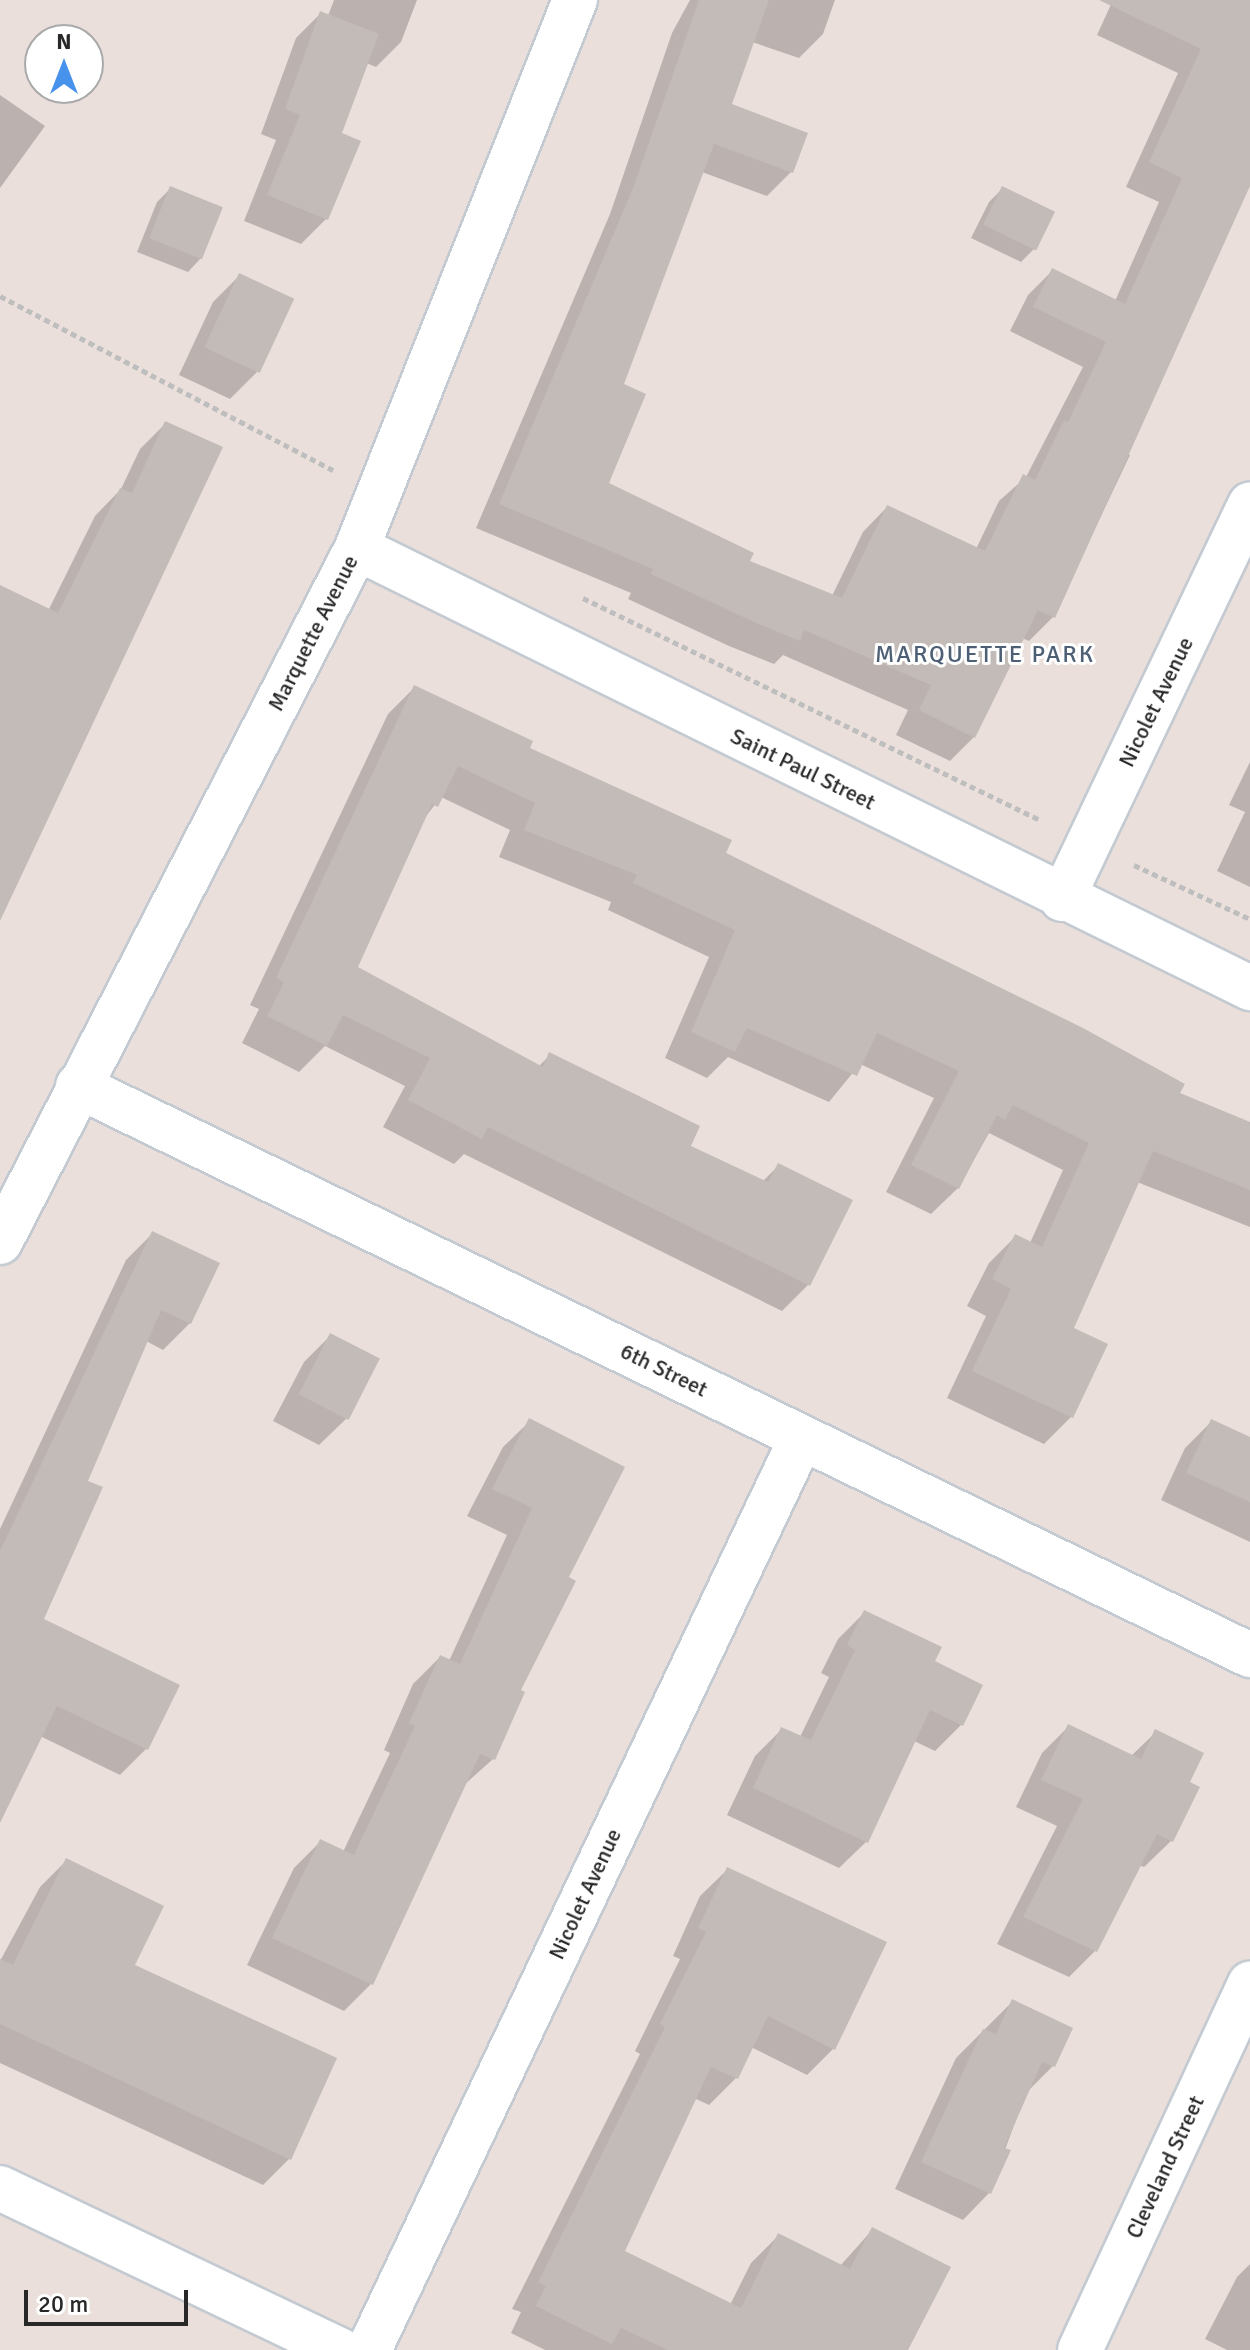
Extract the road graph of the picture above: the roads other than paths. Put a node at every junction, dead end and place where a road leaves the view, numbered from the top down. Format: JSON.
{"nodes":[{"id":1,"x":575,"y":0,"type":"edge"},
{"id":2,"x":1250,"y":505,"type":"edge"},
{"id":3,"x":357,"y":548,"type":"junction"},
{"id":4,"x":1062,"y":899,"type":"junction"},
{"id":5,"x":1250,"y":988,"type":"edge"},
{"id":6,"x":78,"y":1086,"type":"junction"},
{"id":7,"x":0,"y":1242,"type":"edge"},
{"id":8,"x":802,"y":1437,"type":"junction"},
{"id":9,"x":1250,"y":1655,"type":"edge"},
{"id":10,"x":1250,"y":1984,"type":"edge"},
{"id":11,"x":0,"y":2188,"type":"edge"},
{"id":12,"x":340,"y":2350,"type":"edge"},
{"id":13,"x":369,"y":2350,"type":"edge"},
{"id":14,"x":1080,"y":2350,"type":"edge"}],
"edges":[{"from":1,"to":3,"type":"street","name":"Marquette Avenue"},
{"from":2,"to":4,"type":"street","name":"Nicolet Avenue"},
{"from":3,"to":4,"type":"street","name":"Saint Paul Street"},
{"from":3,"to":6,"type":"street","name":"Marquette Avenue"},
{"from":4,"to":5,"type":"street","name":"Saint Paul Street"},
{"from":6,"to":7,"type":"street","name":"Marquette Avenue"},
{"from":6,"to":8,"type":"street","name":"6th Street"},
{"from":8,"to":9,"type":"street","name":"6th Street"},
{"from":8,"to":13,"type":"street","name":"Nicolet Avenue"},
{"from":10,"to":14,"type":"street","name":"Cleveland Street"},
{"from":11,"to":12,"type":"street"}]}
